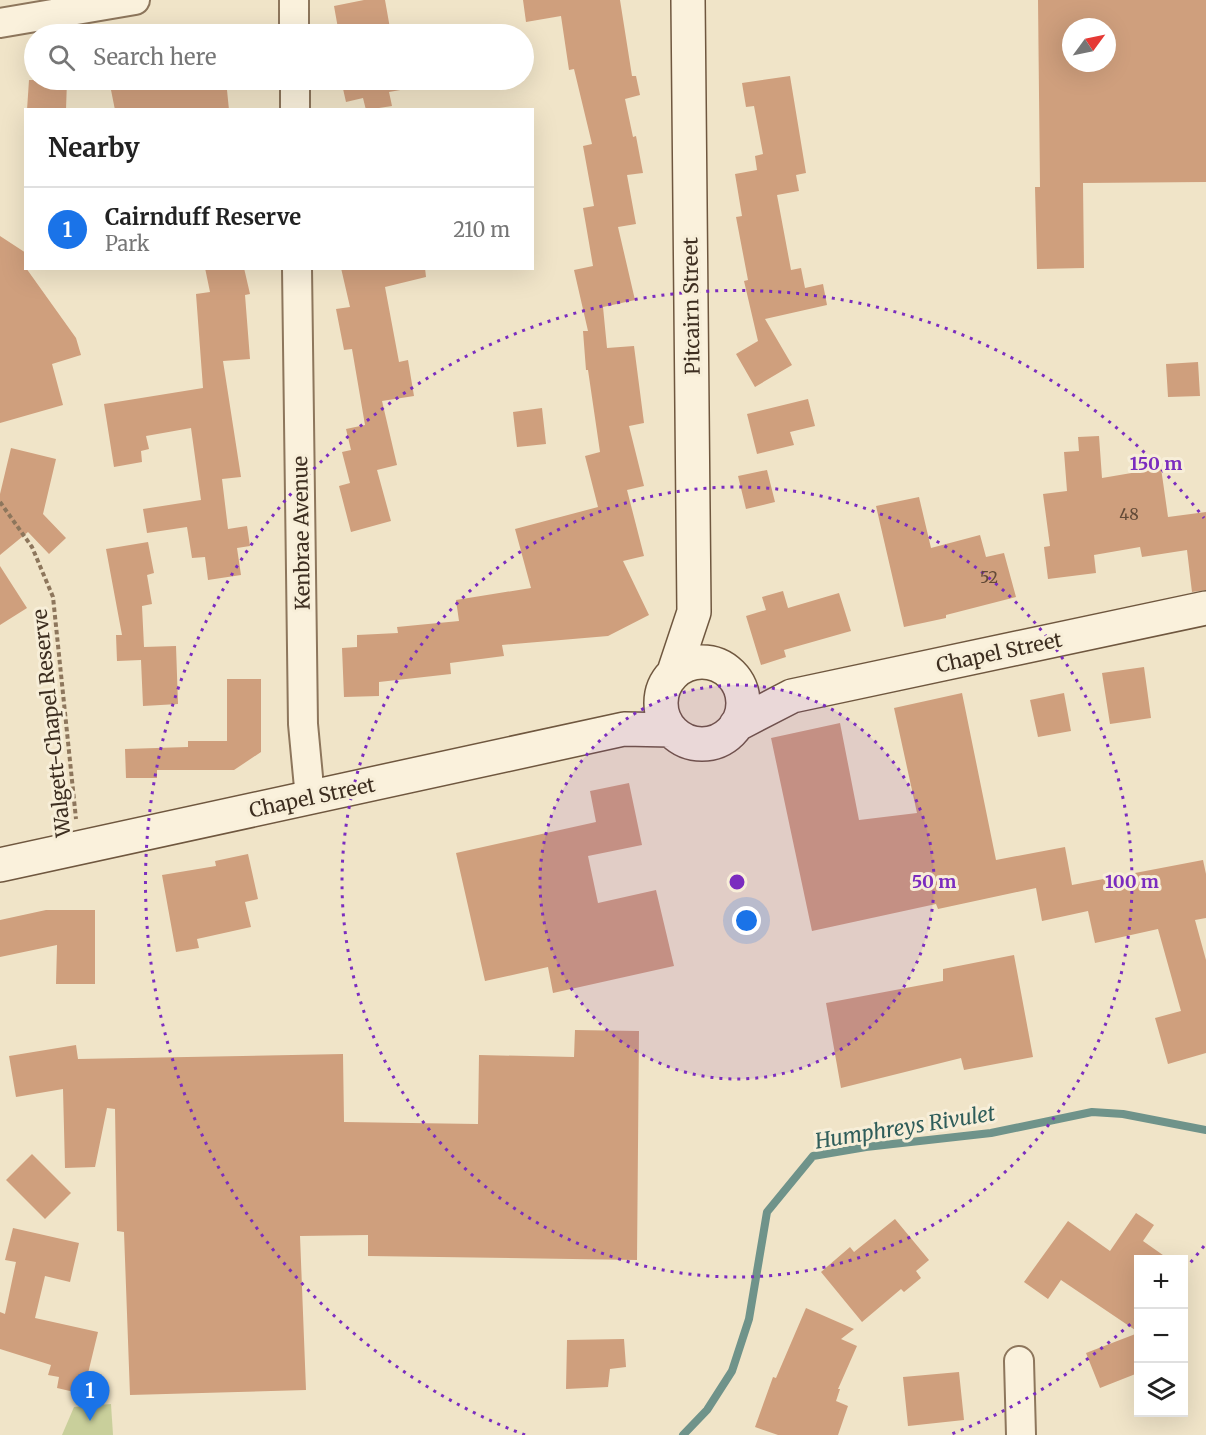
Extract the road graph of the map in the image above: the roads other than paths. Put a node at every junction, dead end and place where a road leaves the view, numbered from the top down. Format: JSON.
{"nodes":[{"id":1,"x":135,"y":0,"type":"edge"},
{"id":2,"x":294,"y":0,"type":"edge"},
{"id":3,"x":688,"y":0,"type":"edge"},
{"id":4,"x":0,"y":23,"type":"edge"},
{"id":5,"x":294,"y":24,"type":"edge"},
{"id":6,"x":295,"y":90,"type":"edge"},
{"id":7,"x":295,"y":108,"type":"edge"},
{"id":8,"x":297,"y":270,"type":"edge"},
{"id":9,"x":1206,"y":608,"type":"edge"},
{"id":10,"x":694,"y":612,"type":"junction"},
{"id":11,"x":728,"y":672,"type":"junction"},
{"id":12,"x":668,"y":683,"type":"junction"},
{"id":13,"x":792,"y":696,"type":"junction"},
{"id":14,"x":736,"y":725,"type":"junction"},
{"id":15,"x":624,"y":729,"type":"junction"},
{"id":16,"x":671,"y":730,"type":"junction"},
{"id":17,"x":310,"y":798,"type":"junction"},
{"id":18,"x":0,"y":865,"type":"edge"},
{"id":19,"x":1019,"y":1361,"type":"dead end"},
{"id":20,"x":1021,"y":1435,"type":"edge"}],
"edges":[{"from":1,"to":4,"type":"street"},
{"from":2,"to":5,"type":"street"},
{"from":3,"to":10,"type":"street","name":"Pitcairn Street"},
{"from":6,"to":7,"type":"street"},
{"from":8,"to":17,"type":"street","name":"Kenbrae Avenue"},
{"from":9,"to":13,"type":"street","name":"Chapel Street"},
{"from":10,"to":11,"type":"street","name":"Pitcairn Street"},
{"from":10,"to":12,"type":"street","name":"Pitcairn Street"},
{"from":11,"to":12,"type":"street"},
{"from":11,"to":13,"type":"street","name":"Chapel Street"},
{"from":11,"to":14,"type":"street"},
{"from":12,"to":15,"type":"street"},
{"from":12,"to":16,"type":"street"},
{"from":13,"to":14,"type":"street","name":"Chapel Street"},
{"from":14,"to":16,"type":"street"},
{"from":15,"to":16,"type":"street","name":"Chapel Street"},
{"from":15,"to":17,"type":"street","name":"Chapel Street"},
{"from":17,"to":18,"type":"street","name":"Chapel Street"},
{"from":19,"to":20,"type":"street"}]}
